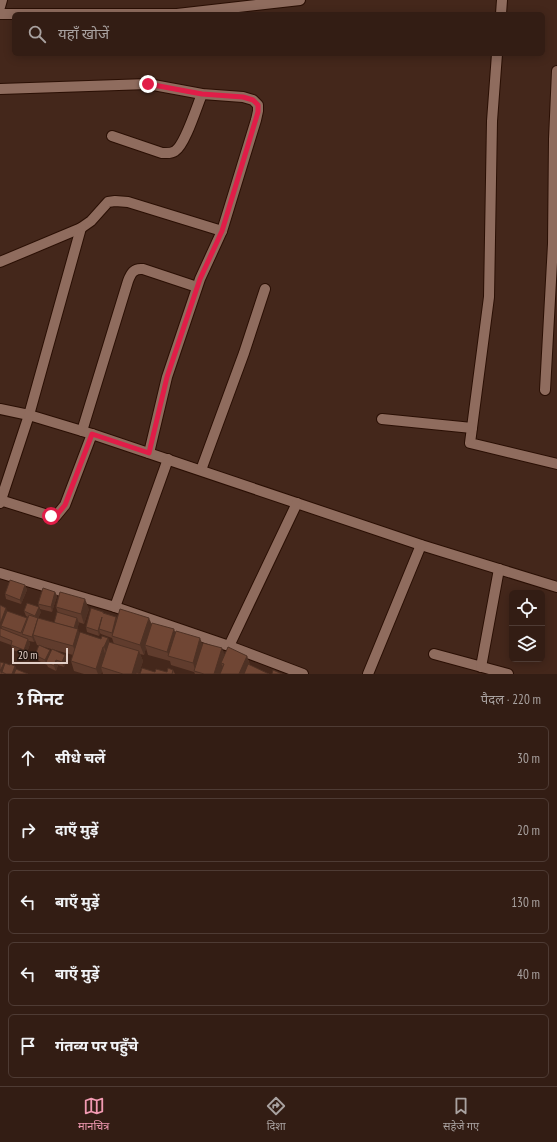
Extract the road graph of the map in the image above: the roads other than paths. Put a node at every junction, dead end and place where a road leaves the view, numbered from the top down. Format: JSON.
{"nodes":[{"id":1,"x":2,"y":0,"type":"edge"},
{"id":2,"x":300,"y":0,"type":"edge"},
{"id":3,"x":502,"y":0,"type":"edge"},
{"id":4,"x":0,"y":7,"type":"edge"},
{"id":5,"x":195,"y":12,"type":"edge"},
{"id":6,"x":501,"y":12,"type":"edge"},
{"id":7,"x":0,"y":14,"type":"edge"},
{"id":8,"x":12,"y":14,"type":"edge"},
{"id":9,"x":497,"y":56,"type":"edge"},
{"id":10,"x":557,"y":70,"type":"edge"},
{"id":11,"x":0,"y":90,"type":"edge"},
{"id":12,"x":202,"y":94,"type":"junction"},
{"id":13,"x":112,"y":136,"type":"dead end"},
{"id":14,"x":81,"y":228,"type":"junction"},
{"id":15,"x":222,"y":231,"type":"junction"},
{"id":16,"x":0,"y":262,"type":"edge"},
{"id":17,"x":197,"y":287,"type":"junction"},
{"id":18,"x":265,"y":289,"type":"dead end"},
{"id":19,"x":545,"y":390,"type":"dead end"},
{"id":20,"x":0,"y":409,"type":"edge"},
{"id":21,"x":29,"y":415,"type":"junction"},
{"id":22,"x":382,"y":419,"type":"dead end"},
{"id":23,"x":472,"y":428,"type":"junction"},
{"id":24,"x":82,"y":431,"type":"junction"},
{"id":25,"x":92,"y":434,"type":"junction"},
{"id":26,"x":149,"y":453,"type":"junction"},
{"id":27,"x":168,"y":459,"type":"junction"},
{"id":28,"x":557,"y":464,"type":"edge"},
{"id":29,"x":201,"y":470,"type":"junction"},
{"id":30,"x":0,"y":501,"type":"edge"},
{"id":31,"x":297,"y":503,"type":"junction"},
{"id":32,"x":421,"y":545,"type":"junction"},
{"id":33,"x":499,"y":569,"type":"junction"},
{"id":34,"x":0,"y":573,"type":"edge"},
{"id":35,"x":557,"y":587,"type":"edge"},
{"id":36,"x":115,"y":607,"type":"junction"},
{"id":37,"x":229,"y":646,"type":"junction"},
{"id":38,"x":434,"y":654,"type":"dead end"},
{"id":39,"x":481,"y":667,"type":"junction"},
{"id":40,"x":304,"y":674,"type":"edge"},
{"id":41,"x":368,"y":674,"type":"edge"},
{"id":42,"x":508,"y":674,"type":"edge"}],
"edges":[{"from":1,"to":4,"type":"street"},
{"from":2,"to":5,"type":"street"},
{"from":3,"to":6,"type":"street"},
{"from":7,"to":8,"type":"street"},
{"from":9,"to":23,"type":"street"},
{"from":10,"to":19,"type":"street"},
{"from":11,"to":12,"type":"street"},
{"from":12,"to":13,"type":"street"},
{"from":12,"to":15,"type":"street"},
{"from":14,"to":15,"type":"street"},
{"from":14,"to":16,"type":"street"},
{"from":14,"to":21,"type":"street"},
{"from":15,"to":17,"type":"street"},
{"from":17,"to":24,"type":"street"},
{"from":17,"to":26,"type":"street"},
{"from":18,"to":29,"type":"street"},
{"from":20,"to":21,"type":"street"},
{"from":21,"to":24,"type":"street"},
{"from":21,"to":30,"type":"street"},
{"from":22,"to":23,"type":"street"},
{"from":23,"to":28,"type":"street"},
{"from":24,"to":25,"type":"street"},
{"from":25,"to":26,"type":"street"},
{"from":25,"to":30,"type":"street"},
{"from":26,"to":27,"type":"street"},
{"from":27,"to":29,"type":"street"},
{"from":27,"to":36,"type":"street"},
{"from":29,"to":31,"type":"street"},
{"from":31,"to":32,"type":"street"},
{"from":31,"to":37,"type":"street"},
{"from":32,"to":33,"type":"street"},
{"from":32,"to":41,"type":"street"},
{"from":33,"to":35,"type":"street"},
{"from":33,"to":39,"type":"street"},
{"from":34,"to":36,"type":"street"},
{"from":36,"to":37,"type":"street"},
{"from":37,"to":40,"type":"street"},
{"from":38,"to":39,"type":"street"},
{"from":39,"to":42,"type":"street"}]}
